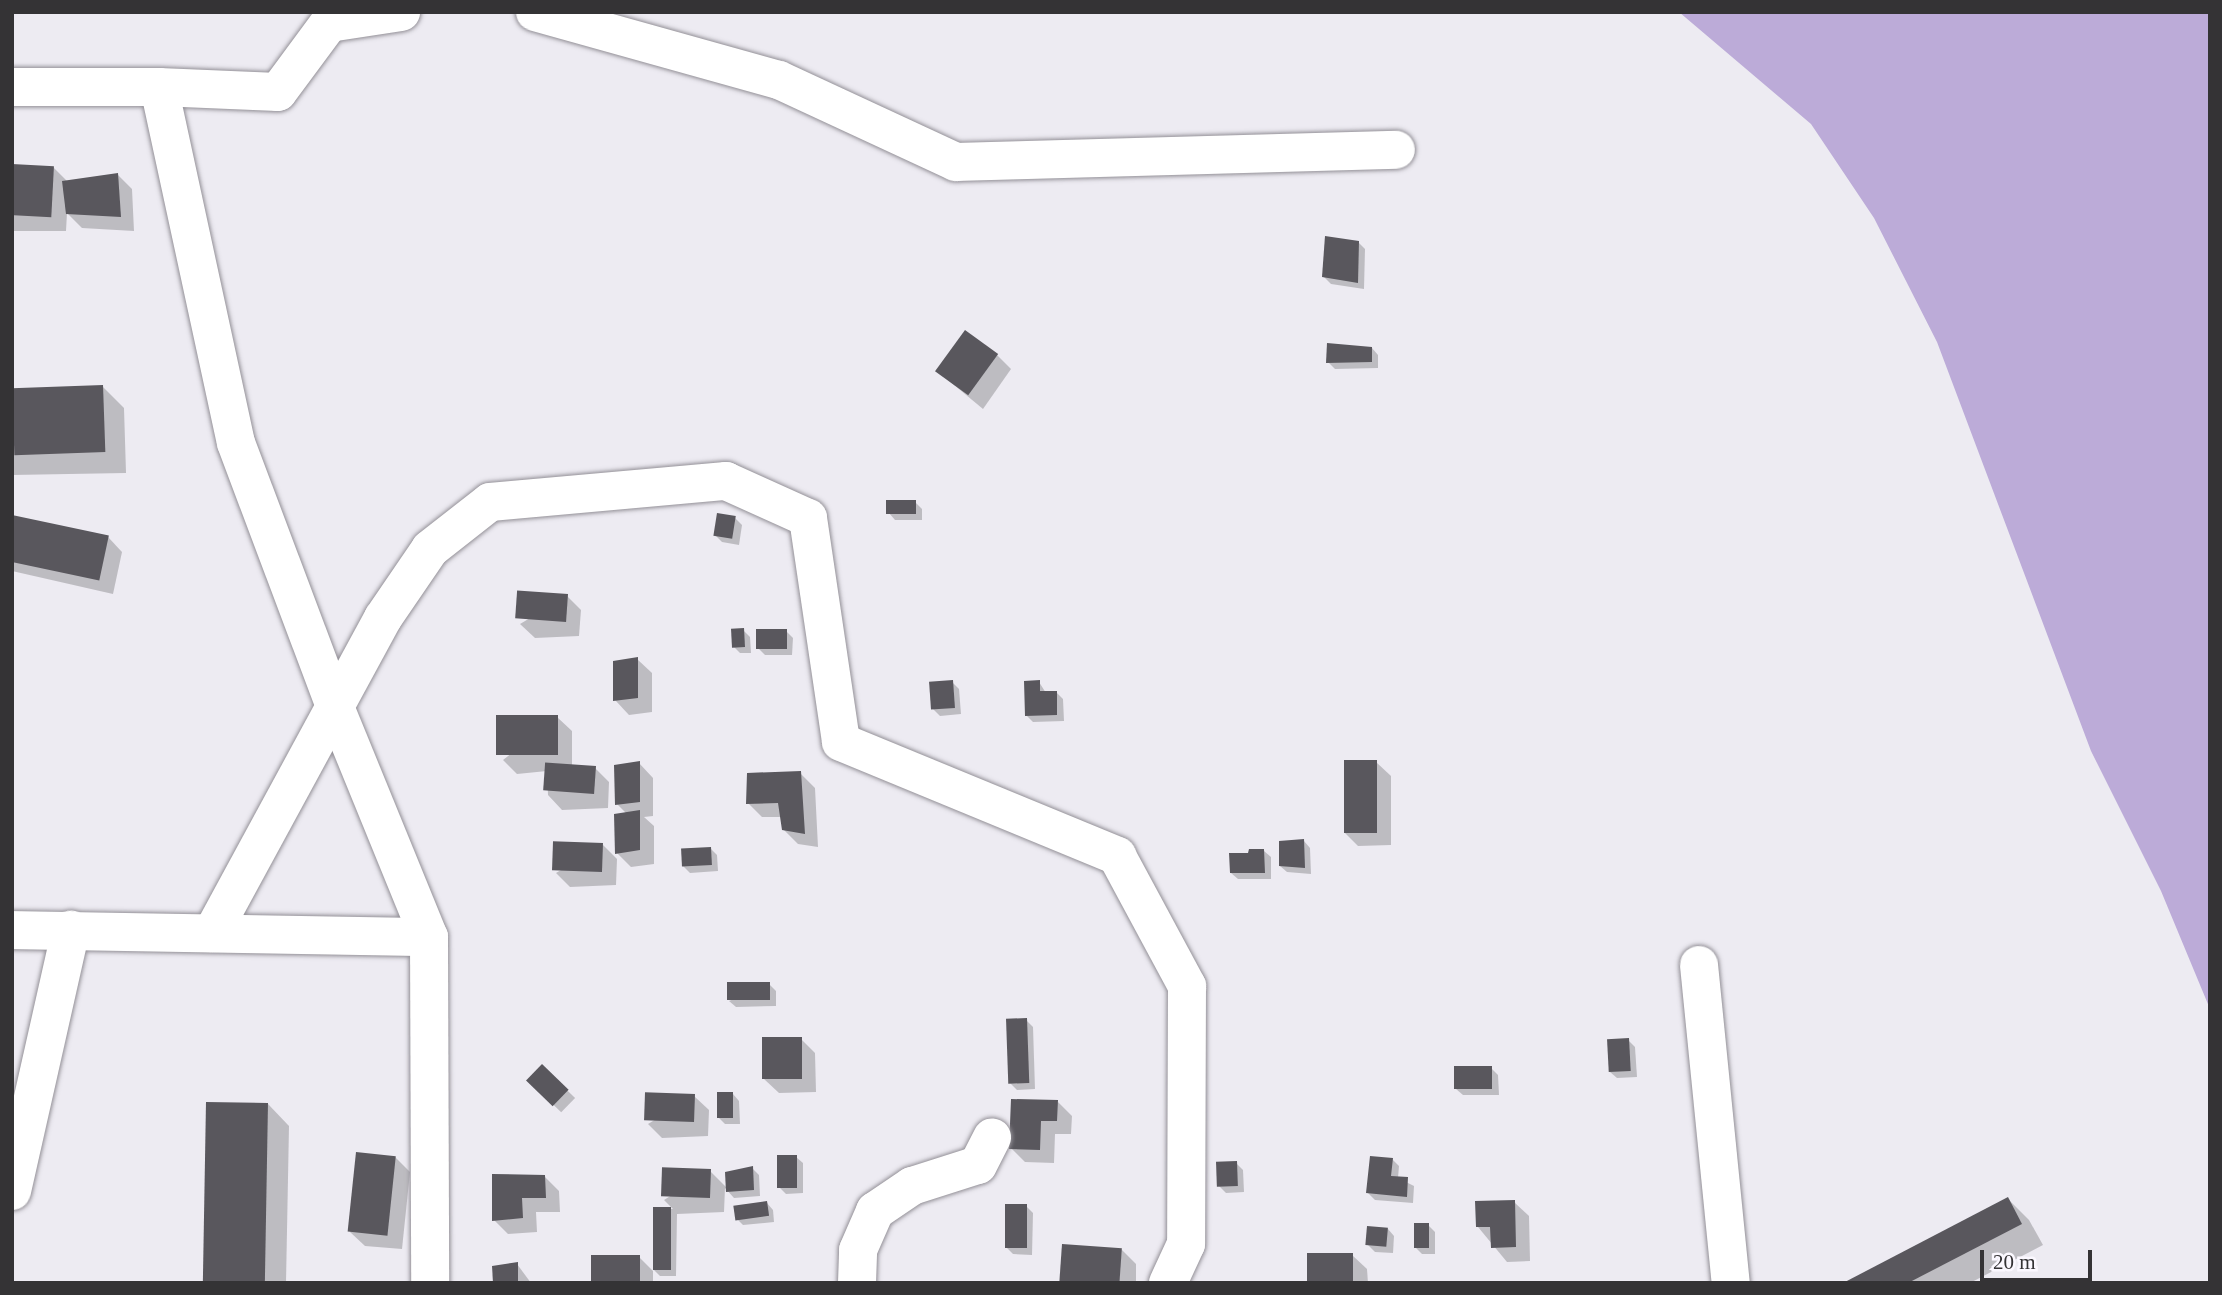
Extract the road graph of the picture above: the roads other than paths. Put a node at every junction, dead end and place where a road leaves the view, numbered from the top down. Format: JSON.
{"nodes":[{"id":1,"x":401,"y":12,"type":"edge"},
{"id":2,"x":535,"y":12,"type":"edge"},
{"id":3,"x":12,"y":87,"type":"edge"},
{"id":4,"x":159,"y":87,"type":"junction"},
{"id":5,"x":1396,"y":150,"type":"dead end"},
{"id":6,"x":335,"y":707,"type":"junction"},
{"id":7,"x":12,"y":930,"type":"edge"},
{"id":8,"x":71,"y":930,"type":"junction"},
{"id":9,"x":212,"y":933,"type":"junction"},
{"id":10,"x":429,"y":937,"type":"junction"},
{"id":11,"x":1699,"y":965,"type":"dead end"},
{"id":12,"x":992,"y":1137,"type":"dead end"},
{"id":13,"x":12,"y":1191,"type":"edge"},
{"id":14,"x":430,"y":1283,"type":"edge"},
{"id":15,"x":857,"y":1283,"type":"edge"},
{"id":16,"x":1168,"y":1283,"type":"edge"},
{"id":17,"x":1731,"y":1283,"type":"edge"}],
"edges":[{"from":1,"to":4,"type":"street"},
{"from":2,"to":5,"type":"street"},
{"from":3,"to":4,"type":"street"},
{"from":4,"to":6,"type":"street"},
{"from":6,"to":9,"type":"street"},
{"from":6,"to":10,"type":"street"},
{"from":6,"to":16,"type":"street"},
{"from":7,"to":8,"type":"street"},
{"from":8,"to":9,"type":"street"},
{"from":8,"to":13,"type":"street"},
{"from":9,"to":10,"type":"street"},
{"from":10,"to":14,"type":"street"},
{"from":11,"to":17,"type":"street"},
{"from":12,"to":15,"type":"street"}]}
